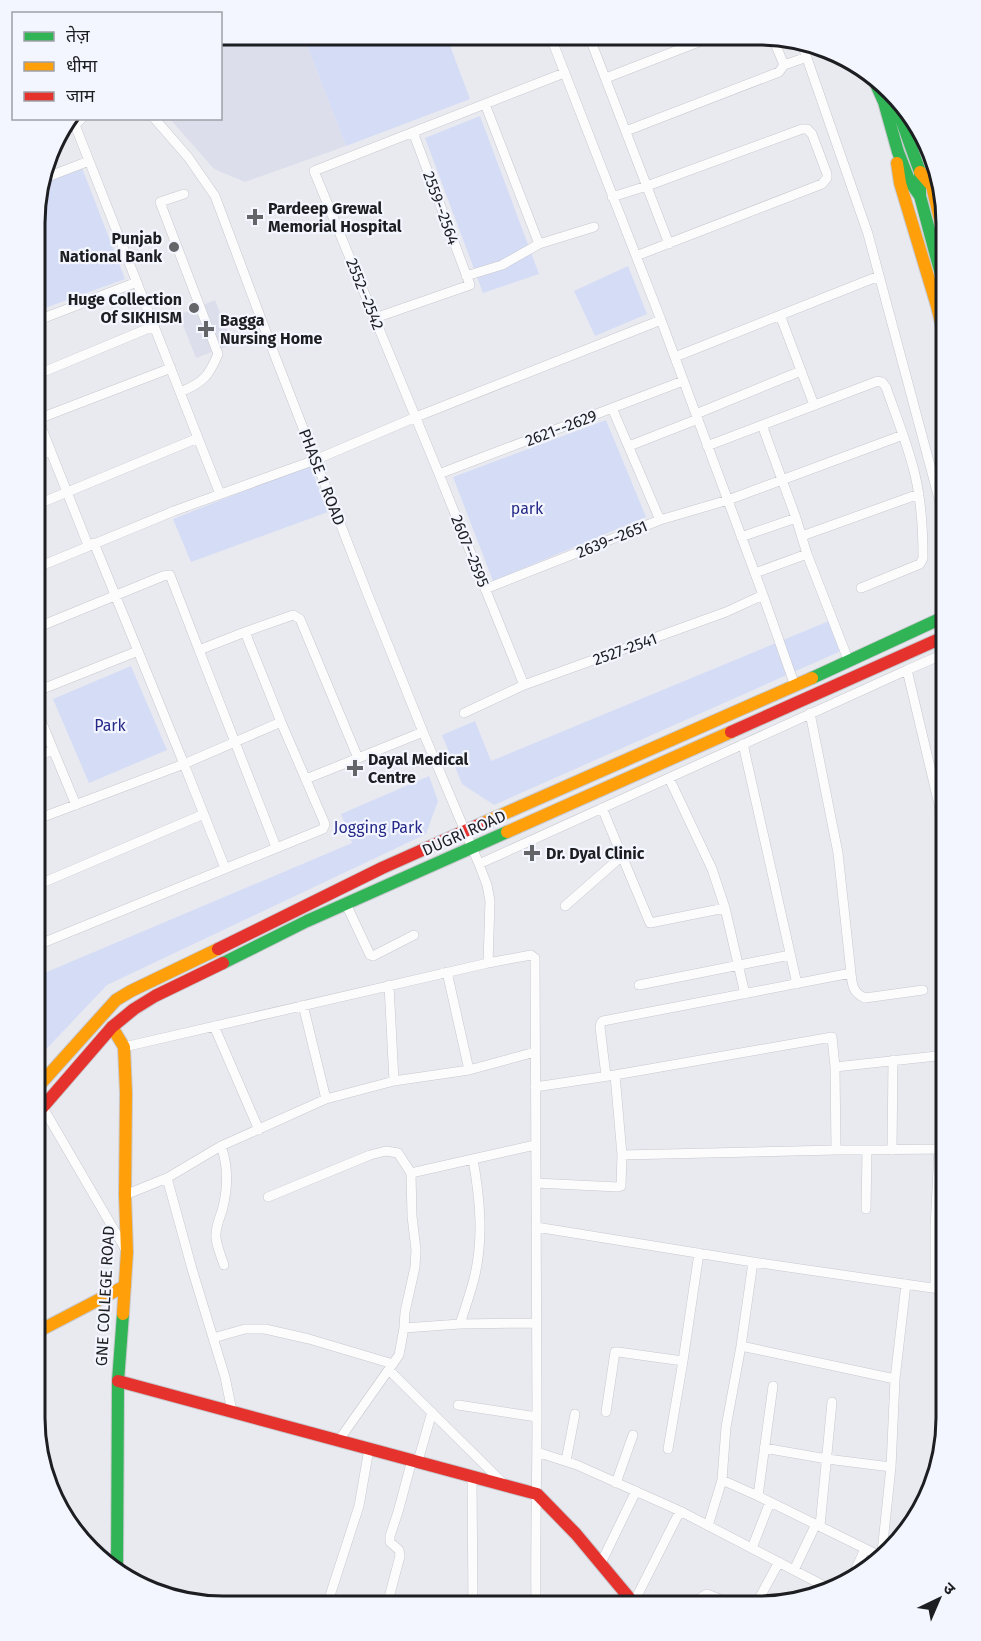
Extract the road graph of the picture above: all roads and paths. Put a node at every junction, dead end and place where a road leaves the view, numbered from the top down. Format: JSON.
{"nodes":[{"id":1,"x":554,"y":45,"type":"edge"},
{"id":2,"x":593,"y":45,"type":"edge"},
{"id":3,"x":691,"y":45,"type":"edge"},
{"id":4,"x":776,"y":47,"type":"edge"},
{"id":5,"x":805,"y":51,"type":"edge"},
{"id":6,"x":807,"y":57,"type":"junction"},
{"id":7,"x":784,"y":65,"type":"junction"},
{"id":8,"x":564,"y":73,"type":"junction"},
{"id":9,"x":606,"y":78,"type":"junction"},
{"id":10,"x":880,"y":94,"type":"edge"},
{"id":11,"x":485,"y":104,"type":"junction"},
{"id":12,"x":900,"y":117,"type":"edge"},
{"id":13,"x":156,"y":120,"type":"edge"},
{"id":14,"x":79,"y":122,"type":"edge"},
{"id":15,"x":626,"y":131,"type":"junction"},
{"id":16,"x":413,"y":132,"type":"junction"},
{"id":17,"x":898,"y":152,"type":"junction"},
{"id":18,"x":89,"y":161,"type":"junction"},
{"id":19,"x":845,"y":170,"type":"junction"},
{"id":20,"x":920,"y":172,"type":"junction"},
{"id":21,"x":51,"y":175,"type":"edge"},
{"id":22,"x":826,"y":178,"type":"junction"},
{"id":23,"x":647,"y":186,"type":"junction"},
{"id":24,"x":933,"y":191,"type":"edge"},
{"id":25,"x":184,"y":194,"type":"dead end"},
{"id":26,"x":612,"y":197,"type":"junction"},
{"id":27,"x":921,"y":198,"type":"junction"},
{"id":28,"x":594,"y":227,"type":"dead end"},
{"id":29,"x":539,"y":244,"type":"junction"},
{"id":30,"x":669,"y":244,"type":"junction"},
{"id":31,"x":936,"y":255,"type":"edge"},
{"id":32,"x":636,"y":256,"type":"junction"},
{"id":33,"x":879,"y":276,"type":"junction"},
{"id":34,"x":468,"y":280,"type":"junction"},
{"id":35,"x":137,"y":282,"type":"junction"},
{"id":36,"x":936,"y":300,"type":"edge"},
{"id":37,"x":780,"y":315,"type":"junction"},
{"id":38,"x":45,"y":317,"type":"edge"},
{"id":39,"x":375,"y":318,"type":"junction"},
{"id":40,"x":661,"y":320,"type":"junction"},
{"id":41,"x":154,"y":326,"type":"junction"},
{"id":42,"x":675,"y":357,"type":"junction"},
{"id":43,"x":171,"y":368,"type":"junction"},
{"id":44,"x":45,"y":371,"type":"edge"},
{"id":45,"x":801,"y":371,"type":"junction"},
{"id":46,"x":683,"y":381,"type":"junction"},
{"id":47,"x":180,"y":392,"type":"junction"},
{"id":48,"x":814,"y":405,"type":"junction"},
{"id":49,"x":612,"y":408,"type":"junction"},
{"id":50,"x":45,"y":414,"type":"edge"},
{"id":51,"x":416,"y":417,"type":"junction"},
{"id":52,"x":697,"y":417,"type":"junction"},
{"id":53,"x":762,"y":425,"type":"junction"},
{"id":54,"x":903,"y":435,"type":"junction"},
{"id":55,"x":45,"y":436,"type":"edge"},
{"id":56,"x":198,"y":438,"type":"junction"},
{"id":57,"x":629,"y":446,"type":"junction"},
{"id":58,"x":707,"y":446,"type":"junction"},
{"id":59,"x":51,"y":451,"type":"junction"},
{"id":60,"x":45,"y":453,"type":"edge"},
{"id":61,"x":315,"y":460,"type":"junction"},
{"id":62,"x":439,"y":474,"type":"junction"},
{"id":63,"x":782,"y":480,"type":"junction"},
{"id":64,"x":936,"y":488,"type":"edge"},
{"id":65,"x":67,"y":492,"type":"junction"},
{"id":66,"x":220,"y":494,"type":"junction"},
{"id":67,"x":919,"y":494,"type":"junction"},
{"id":68,"x":728,"y":500,"type":"junction"},
{"id":69,"x":45,"y":501,"type":"edge"},
{"id":70,"x":796,"y":518,"type":"junction"},
{"id":71,"x":660,"y":520,"type":"junction"},
{"id":72,"x":802,"y":536,"type":"junction"},
{"id":73,"x":741,"y":537,"type":"junction"},
{"id":74,"x":91,"y":544,"type":"junction"},
{"id":75,"x":807,"y":554,"type":"junction"},
{"id":76,"x":45,"y":564,"type":"edge"},
{"id":77,"x":754,"y":573,"type":"junction"},
{"id":78,"x":861,"y":588,"type":"dead end"},
{"id":79,"x":485,"y":589,"type":"junction"},
{"id":80,"x":763,"y":595,"type":"junction"},
{"id":81,"x":115,"y":597,"type":"junction"},
{"id":82,"x":936,"y":621,"type":"edge"},
{"id":83,"x":45,"y":624,"type":"edge"},
{"id":84,"x":245,"y":632,"type":"junction"},
{"id":85,"x":936,"y":640,"type":"edge"},
{"id":86,"x":199,"y":650,"type":"junction"},
{"id":87,"x":138,"y":651,"type":"junction"},
{"id":88,"x":936,"y":657,"type":"edge"},
{"id":89,"x":849,"y":662,"type":"junction"},
{"id":90,"x":907,"y":670,"type":"junction"},
{"id":91,"x":524,"y":685,"type":"junction"},
{"id":92,"x":795,"y":686,"type":"junction"},
{"id":93,"x":45,"y":688,"type":"edge"},
{"id":94,"x":464,"y":713,"type":"dead end"},
{"id":95,"x":810,"y":713,"type":"junction"},
{"id":96,"x":281,"y":722,"type":"junction"},
{"id":97,"x":45,"y":732,"type":"edge"},
{"id":98,"x":423,"y":732,"type":"junction"},
{"id":99,"x":234,"y":742,"type":"junction"},
{"id":100,"x":742,"y":744,"type":"junction"},
{"id":101,"x":52,"y":750,"type":"junction"},
{"id":102,"x":45,"y":753,"type":"edge"},
{"id":103,"x":358,"y":758,"type":"junction"},
{"id":104,"x":184,"y":764,"type":"junction"},
{"id":105,"x":669,"y":777,"type":"junction"},
{"id":106,"x":306,"y":779,"type":"junction"},
{"id":107,"x":936,"y":789,"type":"edge"},
{"id":108,"x":76,"y":805,"type":"junction"},
{"id":109,"x":602,"y":808,"type":"junction"},
{"id":110,"x":204,"y":814,"type":"junction"},
{"id":111,"x":45,"y":816,"type":"edge"},
{"id":112,"x":465,"y":832,"type":"junction"},
{"id":113,"x":276,"y":847,"type":"junction"},
{"id":114,"x":471,"y":847,"type":"junction"},
{"id":115,"x":622,"y":856,"type":"junction"},
{"id":116,"x":480,"y":864,"type":"junction"},
{"id":117,"x":225,"y":868,"type":"junction"},
{"id":118,"x":45,"y":882,"type":"edge"},
{"id":119,"x":346,"y":904,"type":"junction"},
{"id":120,"x":565,"y":906,"type":"dead end"},
{"id":121,"x":725,"y":908,"type":"junction"},
{"id":122,"x":414,"y":936,"type":"dead end"},
{"id":123,"x":45,"y":942,"type":"edge"},
{"id":124,"x":790,"y":955,"type":"junction"},
{"id":125,"x":488,"y":963,"type":"junction"},
{"id":126,"x":738,"y":965,"type":"junction"},
{"id":127,"x":447,"y":972,"type":"junction"},
{"id":128,"x":851,"y":973,"type":"junction"},
{"id":129,"x":797,"y":984,"type":"junction"},
{"id":130,"x":639,"y":985,"type":"dead end"},
{"id":131,"x":389,"y":986,"type":"junction"},
{"id":132,"x":923,"y":990,"type":"dead end"},
{"id":133,"x":745,"y":994,"type":"junction"},
{"id":134,"x":303,"y":1005,"type":"junction"},
{"id":135,"x":112,"y":1026,"type":"junction"},
{"id":136,"x":214,"y":1026,"type":"junction"},
{"id":137,"x":124,"y":1047,"type":"junction"},
{"id":138,"x":535,"y":1052,"type":"junction"},
{"id":139,"x":936,"y":1056,"type":"edge"},
{"id":140,"x":893,"y":1060,"type":"junction"},
{"id":141,"x":835,"y":1066,"type":"junction"},
{"id":142,"x":469,"y":1070,"type":"junction"},
{"id":143,"x":611,"y":1076,"type":"junction"},
{"id":144,"x":45,"y":1080,"type":"edge"},
{"id":145,"x":394,"y":1081,"type":"junction"},
{"id":146,"x":535,"y":1087,"type":"junction"},
{"id":147,"x":326,"y":1100,"type":"junction"},
{"id":148,"x":45,"y":1105,"type":"edge"},
{"id":149,"x":45,"y":1122,"type":"edge"},
{"id":150,"x":259,"y":1130,"type":"junction"},
{"id":151,"x":535,"y":1145,"type":"junction"},
{"id":152,"x":221,"y":1146,"type":"junction"},
{"id":153,"x":936,"y":1149,"type":"edge"},
{"id":154,"x":836,"y":1150,"type":"junction"},
{"id":155,"x":867,"y":1150,"type":"junction"},
{"id":156,"x":892,"y":1150,"type":"junction"},
{"id":157,"x":622,"y":1155,"type":"junction"},
{"id":158,"x":473,"y":1159,"type":"junction"},
{"id":159,"x":411,"y":1173,"type":"junction"},
{"id":160,"x":167,"y":1178,"type":"junction"},
{"id":161,"x":536,"y":1183,"type":"junction"},
{"id":162,"x":125,"y":1195,"type":"junction"},
{"id":163,"x":268,"y":1197,"type":"dead end"},
{"id":164,"x":866,"y":1209,"type":"dead end"},
{"id":165,"x":936,"y":1217,"type":"edge"},
{"id":166,"x":536,"y":1227,"type":"junction"},
{"id":167,"x":126,"y":1252,"type":"junction"},
{"id":168,"x":699,"y":1253,"type":"junction"},
{"id":169,"x":753,"y":1262,"type":"junction"},
{"id":170,"x":224,"y":1264,"type":"dead end"},
{"id":171,"x":906,"y":1284,"type":"junction"},
{"id":172,"x":125,"y":1286,"type":"junction"},
{"id":173,"x":935,"y":1288,"type":"joint"},
{"id":174,"x":536,"y":1323,"type":"junction"},
{"id":175,"x":460,"y":1324,"type":"junction"},
{"id":176,"x":45,"y":1328,"type":"edge"},
{"id":177,"x":404,"y":1328,"type":"junction"},
{"id":178,"x":213,"y":1338,"type":"junction"},
{"id":179,"x":741,"y":1346,"type":"junction"},
{"id":180,"x":682,"y":1361,"type":"junction"},
{"id":181,"x":391,"y":1367,"type":"junction"},
{"id":182,"x":895,"y":1379,"type":"junction"},
{"id":183,"x":118,"y":1381,"type":"junction"},
{"id":184,"x":772,"y":1386,"type":"dead end"},
{"id":185,"x":832,"y":1402,"type":"dead end"},
{"id":186,"x":458,"y":1405,"type":"dead end"},
{"id":187,"x":232,"y":1411,"type":"junction"},
{"id":188,"x":432,"y":1412,"type":"junction"},
{"id":189,"x":606,"y":1412,"type":"dead end"},
{"id":190,"x":575,"y":1414,"type":"dead end"},
{"id":191,"x":537,"y":1417,"type":"junction"},
{"id":192,"x":633,"y":1435,"type":"dead end"},
{"id":193,"x":339,"y":1440,"type":"junction"},
{"id":194,"x":764,"y":1448,"type":"junction"},
{"id":195,"x":369,"y":1449,"type":"junction"},
{"id":196,"x":668,"y":1449,"type":"dead end"},
{"id":197,"x":537,"y":1452,"type":"junction"},
{"id":198,"x":827,"y":1459,"type":"junction"},
{"id":199,"x":415,"y":1461,"type":"junction"},
{"id":200,"x":566,"y":1461,"type":"junction"},
{"id":201,"x":891,"y":1467,"type":"junction"},
{"id":202,"x":472,"y":1477,"type":"junction"},
{"id":203,"x":722,"y":1480,"type":"junction"},
{"id":204,"x":616,"y":1483,"type":"junction"},
{"id":205,"x":504,"y":1485,"type":"junction"},
{"id":206,"x":636,"y":1491,"type":"junction"},
{"id":207,"x":537,"y":1494,"type":"junction"},
{"id":208,"x":758,"y":1496,"type":"junction"},
{"id":209,"x":770,"y":1502,"type":"junction"},
{"id":210,"x":680,"y":1511,"type":"junction"},
{"id":211,"x":818,"y":1525,"type":"junction"},
{"id":212,"x":708,"y":1526,"type":"junction"},
{"id":213,"x":883,"y":1544,"type":"edge"},
{"id":214,"x":752,"y":1548,"type":"junction"},
{"id":215,"x":865,"y":1549,"type":"junction"},
{"id":216,"x":874,"y":1553,"type":"edge"},
{"id":217,"x":117,"y":1560,"type":"edge"},
{"id":218,"x":779,"y":1562,"type":"junction"},
{"id":219,"x":601,"y":1563,"type":"junction"},
{"id":220,"x":857,"y":1565,"type":"edge"},
{"id":221,"x":794,"y":1570,"type":"junction"},
{"id":222,"x":821,"y":1584,"type":"edge"},
{"id":223,"x":330,"y":1596,"type":"edge"},
{"id":224,"x":389,"y":1596,"type":"edge"},
{"id":225,"x":473,"y":1596,"type":"edge"},
{"id":226,"x":536,"y":1596,"type":"edge"},
{"id":227,"x":628,"y":1596,"type":"edge"},
{"id":228,"x":639,"y":1596,"type":"edge"},
{"id":229,"x":761,"y":1596,"type":"edge"}],
"edges":[{"from":1,"to":8,"type":"street"},
{"from":2,"to":9,"type":"street"},
{"from":3,"to":9,"type":"street"},
{"from":4,"to":7,"type":"street"},
{"from":5,"to":6,"type":"street"},
{"from":6,"to":7,"type":"street"},
{"from":6,"to":19,"type":"street"},
{"from":7,"to":15,"type":"street"},
{"from":8,"to":11,"type":"street"},
{"from":8,"to":26,"type":"street"},
{"from":9,"to":15,"type":"street"},
{"from":10,"to":17,"type":"main road"},
{"from":11,"to":16,"type":"street"},
{"from":11,"to":29,"type":"street"},
{"from":12,"to":20,"type":"main road"},
{"from":13,"to":61,"type":"street","name":"PHASE 1 ROAD"},
{"from":14,"to":18,"type":"street"},
{"from":15,"to":23,"type":"street"},
{"from":16,"to":34,"type":"street","name":"2559--2564"},
{"from":16,"to":39,"type":"street","name":"2552--2542"},
{"from":17,"to":27,"type":"main road"},
{"from":17,"to":36,"type":"main road"},
{"from":18,"to":21,"type":"street"},
{"from":18,"to":35,"type":"street"},
{"from":19,"to":22,"type":"street"},
{"from":19,"to":33,"type":"street"},
{"from":20,"to":24,"type":"main road"},
{"from":20,"to":27,"type":"main road"},
{"from":22,"to":23,"type":"street"},
{"from":22,"to":30,"type":"street"},
{"from":23,"to":26,"type":"street"},
{"from":23,"to":30,"type":"street"},
{"from":25,"to":47,"type":"street"},
{"from":26,"to":32,"type":"street"},
{"from":27,"to":31,"type":"main road"},
{"from":28,"to":29,"type":"street"},
{"from":29,"to":34,"type":"street"},
{"from":30,"to":32,"type":"street"},
{"from":32,"to":40,"type":"street"},
{"from":33,"to":37,"type":"street"},
{"from":33,"to":64,"type":"street"},
{"from":34,"to":39,"type":"street"},
{"from":35,"to":38,"type":"street"},
{"from":35,"to":41,"type":"street"},
{"from":37,"to":42,"type":"street"},
{"from":37,"to":45,"type":"street"},
{"from":39,"to":51,"type":"street","name":"2552--2542"},
{"from":40,"to":42,"type":"street"},
{"from":40,"to":51,"type":"street"},
{"from":41,"to":43,"type":"street"},
{"from":41,"to":44,"type":"street"},
{"from":42,"to":46,"type":"street"},
{"from":43,"to":47,"type":"street"},
{"from":43,"to":50,"type":"street"},
{"from":45,"to":48,"type":"street"},
{"from":45,"to":52,"type":"street"},
{"from":46,"to":49,"type":"street","name":"2621--2629"},
{"from":46,"to":52,"type":"street"},
{"from":47,"to":56,"type":"street"},
{"from":48,"to":53,"type":"street"},
{"from":48,"to":54,"type":"street"},
{"from":49,"to":57,"type":"street","name":"2639--2651"},
{"from":49,"to":62,"type":"street","name":"2621--2629"},
{"from":51,"to":61,"type":"street"},
{"from":51,"to":62,"type":"street","name":"2607--2595"},
{"from":52,"to":57,"type":"street"},
{"from":52,"to":58,"type":"street"},
{"from":53,"to":58,"type":"street"},
{"from":53,"to":63,"type":"street"},
{"from":54,"to":63,"type":"street"},
{"from":54,"to":67,"type":"street"},
{"from":55,"to":59,"type":"street"},
{"from":56,"to":65,"type":"street"},
{"from":56,"to":66,"type":"street"},
{"from":57,"to":71,"type":"street","name":"2639--2651"},
{"from":58,"to":68,"type":"street"},
{"from":59,"to":60,"type":"street"},
{"from":59,"to":65,"type":"street"},
{"from":61,"to":66,"type":"street"},
{"from":61,"to":98,"type":"street","name":"PHASE 1 ROAD"},
{"from":62,"to":79,"type":"street","name":"2607--2595"},
{"from":63,"to":68,"type":"street"},
{"from":63,"to":70,"type":"street"},
{"from":65,"to":69,"type":"street"},
{"from":65,"to":74,"type":"street"},
{"from":66,"to":74,"type":"street"},
{"from":67,"to":72,"type":"street"},
{"from":67,"to":78,"type":"street"},
{"from":68,"to":71,"type":"street"},
{"from":68,"to":73,"type":"street"},
{"from":70,"to":72,"type":"street"},
{"from":70,"to":73,"type":"street"},
{"from":71,"to":79,"type":"street","name":"2639--2651"},
{"from":72,"to":75,"type":"street"},
{"from":73,"to":77,"type":"street"},
{"from":74,"to":76,"type":"street"},
{"from":74,"to":81,"type":"street"},
{"from":75,"to":77,"type":"street"},
{"from":75,"to":89,"type":"street"},
{"from":77,"to":80,"type":"street"},
{"from":79,"to":91,"type":"street","name":"2607--2595"},
{"from":80,"to":91,"type":"street","name":"2527-2541"},
{"from":80,"to":92,"type":"street"},
{"from":81,"to":83,"type":"street"},
{"from":81,"to":86,"type":"street"},
{"from":81,"to":87,"type":"street"},
{"from":82,"to":89,"type":"main road","name":"DUGRI ROAD"},
{"from":84,"to":86,"type":"street"},
{"from":84,"to":96,"type":"street"},
{"from":84,"to":103,"type":"street"},
{"from":85,"to":114,"type":"main road","name":"DUGRI ROAD"},
{"from":86,"to":99,"type":"street"},
{"from":87,"to":93,"type":"street"},
{"from":87,"to":104,"type":"street"},
{"from":88,"to":90,"type":"street"},
{"from":89,"to":92,"type":"main road","name":"DUGRI ROAD"},
{"from":90,"to":95,"type":"street"},
{"from":90,"to":107,"type":"street"},
{"from":91,"to":94,"type":"street","name":"2527-2541"},
{"from":92,"to":112,"type":"main road","name":"DUGRI ROAD"},
{"from":95,"to":100,"type":"street"},
{"from":95,"to":128,"type":"street"},
{"from":96,"to":99,"type":"street"},
{"from":96,"to":106,"type":"street"},
{"from":97,"to":101,"type":"street"},
{"from":98,"to":103,"type":"street"},
{"from":98,"to":112,"type":"street","name":"PHASE 1 ROAD"},
{"from":99,"to":104,"type":"street"},
{"from":99,"to":113,"type":"street"},
{"from":100,"to":105,"type":"street"},
{"from":100,"to":124,"type":"street"},
{"from":101,"to":102,"type":"street"},
{"from":101,"to":108,"type":"street"},
{"from":103,"to":106,"type":"street"},
{"from":104,"to":108,"type":"street"},
{"from":104,"to":110,"type":"street"},
{"from":105,"to":109,"type":"street"},
{"from":105,"to":121,"type":"street"},
{"from":106,"to":113,"type":"street"},
{"from":108,"to":111,"type":"street"},
{"from":109,"to":115,"type":"street"},
{"from":109,"to":116,"type":"street"},
{"from":110,"to":117,"type":"street"},
{"from":110,"to":118,"type":"street"},
{"from":112,"to":114,"type":"street","name":"PHASE 1 ROAD"},
{"from":112,"to":144,"type":"main road","name":"DUGRI ROAD"},
{"from":113,"to":117,"type":"street"},
{"from":114,"to":116,"type":"street","name":"PHASE 1 ROAD"},
{"from":114,"to":119,"type":"main road","name":"DUGRI ROAD"},
{"from":115,"to":120,"type":"street"},
{"from":115,"to":121,"type":"street"},
{"from":116,"to":125,"type":"street","name":"PHASE 1 ROAD"},
{"from":117,"to":123,"type":"street"},
{"from":119,"to":122,"type":"street"},
{"from":119,"to":135,"type":"main road","name":"DUGRI ROAD"},
{"from":121,"to":126,"type":"street"},
{"from":124,"to":126,"type":"street"},
{"from":124,"to":129,"type":"street"},
{"from":125,"to":127,"type":"street"},
{"from":125,"to":138,"type":"street"},
{"from":126,"to":130,"type":"street"},
{"from":126,"to":133,"type":"street"},
{"from":127,"to":131,"type":"street"},
{"from":127,"to":142,"type":"street"},
{"from":128,"to":129,"type":"street"},
{"from":128,"to":132,"type":"street"},
{"from":129,"to":133,"type":"street"},
{"from":131,"to":134,"type":"street"},
{"from":131,"to":145,"type":"street"},
{"from":133,"to":143,"type":"street"},
{"from":134,"to":136,"type":"street"},
{"from":134,"to":147,"type":"street"},
{"from":135,"to":137,"type":"main road","name":"GNE COLLEGE ROAD"},
{"from":135,"to":148,"type":"main road","name":"DUGRI ROAD"},
{"from":136,"to":137,"type":"street"},
{"from":136,"to":150,"type":"street"},
{"from":137,"to":162,"type":"main road","name":"GNE COLLEGE ROAD"},
{"from":138,"to":142,"type":"street"},
{"from":138,"to":146,"type":"street"},
{"from":139,"to":140,"type":"street"},
{"from":140,"to":141,"type":"street"},
{"from":140,"to":156,"type":"street"},
{"from":141,"to":143,"type":"street"},
{"from":141,"to":154,"type":"street"},
{"from":142,"to":145,"type":"street"},
{"from":143,"to":146,"type":"street"},
{"from":143,"to":157,"type":"street"},
{"from":145,"to":147,"type":"street"},
{"from":146,"to":151,"type":"street"},
{"from":147,"to":150,"type":"street"},
{"from":149,"to":167,"type":"street"},
{"from":150,"to":152,"type":"street"},
{"from":151,"to":158,"type":"street"},
{"from":151,"to":161,"type":"street"},
{"from":152,"to":160,"type":"street"},
{"from":152,"to":170,"type":"street"},
{"from":153,"to":156,"type":"street"},
{"from":154,"to":155,"type":"street"},
{"from":154,"to":157,"type":"street"},
{"from":155,"to":156,"type":"street"},
{"from":155,"to":164,"type":"street"},
{"from":157,"to":161,"type":"street"},
{"from":158,"to":159,"type":"street"},
{"from":158,"to":175,"type":"street"},
{"from":159,"to":163,"type":"street"},
{"from":159,"to":177,"type":"street"},
{"from":160,"to":162,"type":"street"},
{"from":160,"to":178,"type":"street"},
{"from":161,"to":166,"type":"street"},
{"from":162,"to":167,"type":"main road","name":"GNE COLLEGE ROAD"},
{"from":165,"to":173,"type":"street"},
{"from":166,"to":168,"type":"street"},
{"from":166,"to":174,"type":"street"},
{"from":167,"to":172,"type":"main road","name":"GNE COLLEGE ROAD"},
{"from":168,"to":169,"type":"street"},
{"from":168,"to":180,"type":"street"},
{"from":169,"to":171,"type":"street"},
{"from":169,"to":179,"type":"street"},
{"from":171,"to":173,"type":"street"},
{"from":171,"to":182,"type":"street"},
{"from":172,"to":176,"type":"main road"},
{"from":172,"to":183,"type":"main road","name":"GNE COLLEGE ROAD"},
{"from":174,"to":175,"type":"street"},
{"from":174,"to":191,"type":"street"},
{"from":175,"to":177,"type":"street"},
{"from":177,"to":181,"type":"street"},
{"from":178,"to":181,"type":"street"},
{"from":178,"to":187,"type":"street"},
{"from":179,"to":182,"type":"street"},
{"from":179,"to":203,"type":"street"},
{"from":180,"to":189,"type":"street"},
{"from":180,"to":196,"type":"street"},
{"from":181,"to":188,"type":"street"},
{"from":181,"to":193,"type":"street"},
{"from":182,"to":201,"type":"street"},
{"from":183,"to":187,"type":"main road"},
{"from":183,"to":217,"type":"main road","name":"GNE COLLEGE ROAD"},
{"from":184,"to":194,"type":"street"},
{"from":185,"to":198,"type":"street"},
{"from":186,"to":191,"type":"street"},
{"from":187,"to":193,"type":"main road"},
{"from":188,"to":199,"type":"street"},
{"from":188,"to":205,"type":"street"},
{"from":190,"to":200,"type":"street"},
{"from":191,"to":197,"type":"street"},
{"from":192,"to":204,"type":"street"},
{"from":193,"to":195,"type":"main road"},
{"from":194,"to":198,"type":"street"},
{"from":194,"to":208,"type":"street"},
{"from":195,"to":199,"type":"main road"},
{"from":195,"to":223,"type":"street"},
{"from":197,"to":200,"type":"street"},
{"from":197,"to":207,"type":"street"},
{"from":198,"to":201,"type":"street"},
{"from":198,"to":211,"type":"street"},
{"from":199,"to":202,"type":"main road"},
{"from":199,"to":224,"type":"street"},
{"from":200,"to":204,"type":"street"},
{"from":201,"to":213,"type":"street"},
{"from":202,"to":205,"type":"main road"},
{"from":202,"to":225,"type":"street"},
{"from":203,"to":208,"type":"street"},
{"from":203,"to":212,"type":"street"},
{"from":204,"to":206,"type":"street"},
{"from":205,"to":207,"type":"main road"},
{"from":206,"to":210,"type":"street"},
{"from":206,"to":219,"type":"street"},
{"from":207,"to":219,"type":"main road"},
{"from":207,"to":226,"type":"street"},
{"from":208,"to":209,"type":"street"},
{"from":209,"to":211,"type":"street"},
{"from":209,"to":214,"type":"street"},
{"from":210,"to":212,"type":"street"},
{"from":210,"to":228,"type":"street"},
{"from":211,"to":215,"type":"street"},
{"from":211,"to":221,"type":"street"},
{"from":212,"to":214,"type":"street"},
{"from":214,"to":218,"type":"street"},
{"from":215,"to":216,"type":"street"},
{"from":215,"to":220,"type":"street"},
{"from":218,"to":221,"type":"street"},
{"from":218,"to":229,"type":"street"},
{"from":219,"to":227,"type":"main road"},
{"from":221,"to":222,"type":"street"}]}
